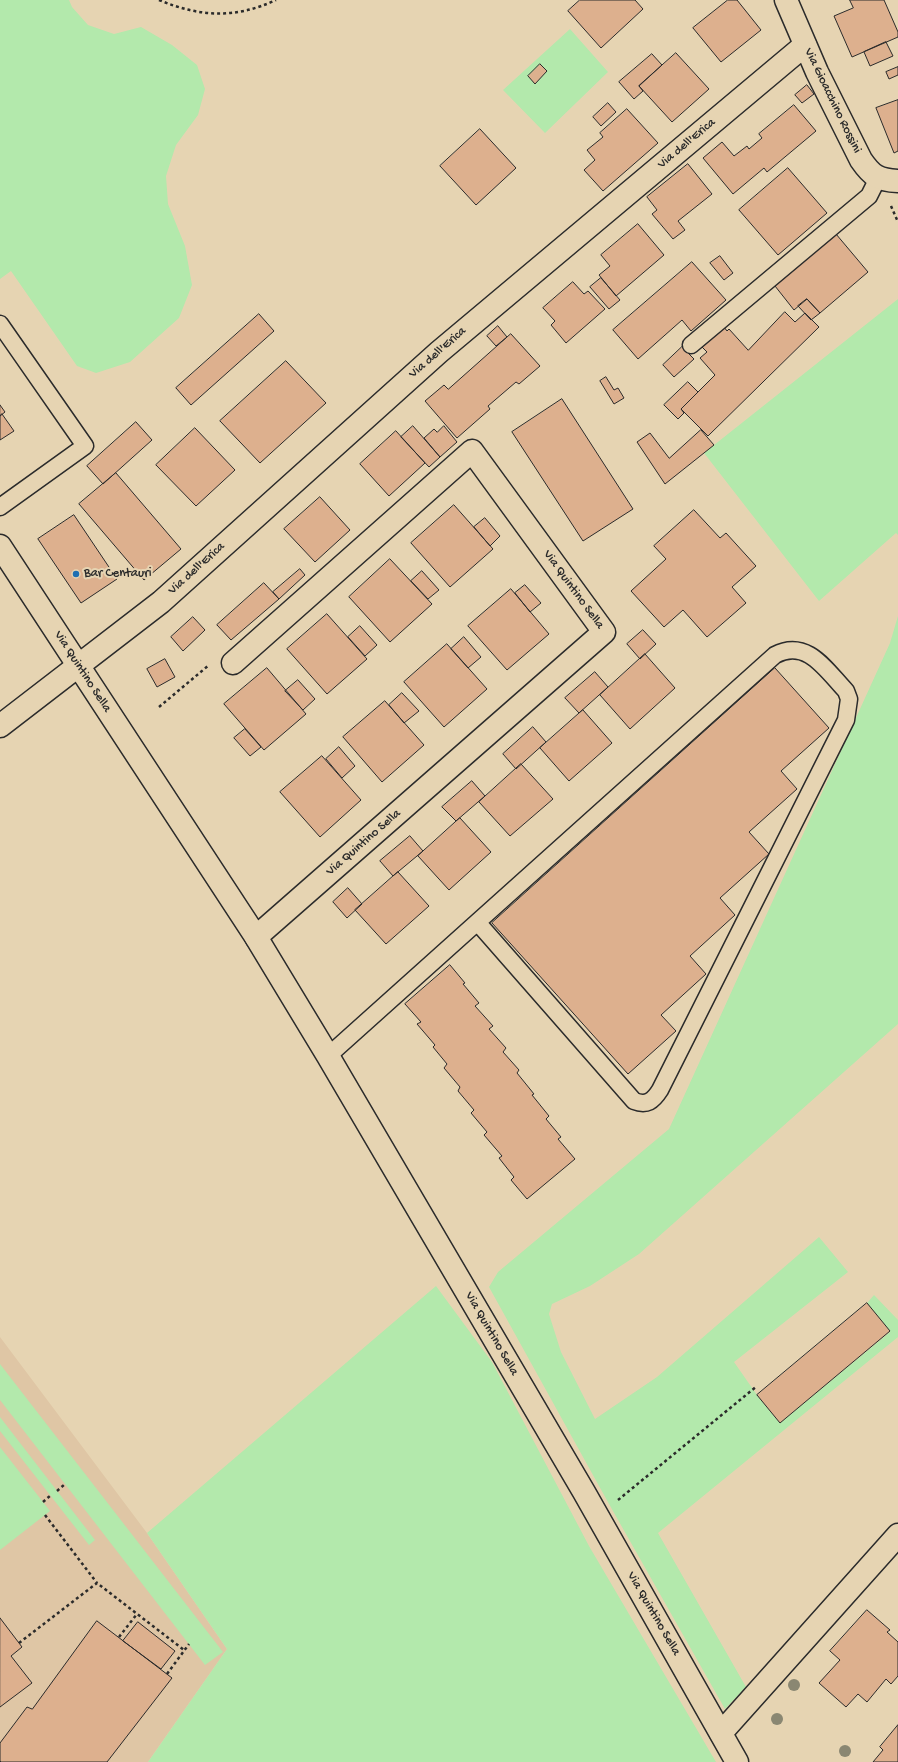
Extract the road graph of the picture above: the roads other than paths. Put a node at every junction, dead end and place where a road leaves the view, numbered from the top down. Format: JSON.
{"nodes":[{"id":1,"x":786,"y":0,"type":"edge"},
{"id":2,"x":805,"y":45,"type":"junction"},
{"id":3,"x":888,"y":180,"type":"edge"},
{"id":4,"x":0,"y":324,"type":"edge"},
{"id":5,"x":691,"y":345,"type":"dead end"},
{"id":6,"x":0,"y":507,"type":"edge"},
{"id":7,"x":0,"y":546,"type":"edge"},
{"id":8,"x":233,"y":663,"type":"road end"},
{"id":9,"x":78,"y":667,"type":"junction"},
{"id":10,"x":0,"y":726,"type":"edge"},
{"id":11,"x":478,"y":923,"type":"junction"},
{"id":12,"x":256,"y":937,"type":"junction"},
{"id":13,"x":328,"y":1056,"type":"junction"},
{"id":14,"x":898,"y":1535,"type":"edge"},
{"id":15,"x":721,"y":1733,"type":"junction"},
{"id":16,"x":737,"y":1762,"type":"edge"}],
"edges":[{"from":1,"to":2,"type":"street","name":"Via Gioacchino Rossini"},
{"from":2,"to":3,"type":"street","name":"Via Gioacchino Rossini"},
{"from":2,"to":9,"type":"street","name":"Via dell'Erica"},
{"from":3,"to":5,"type":"lane"},
{"from":4,"to":6,"type":"lane"},
{"from":7,"to":9,"type":"street","name":"Via Quintino Sella"},
{"from":8,"to":12,"type":"street","name":"Via Quintino Sella"},
{"from":9,"to":10,"type":"street","name":"Via dell'Erica"},
{"from":9,"to":12,"type":"street","name":"Via Quintino Sella"},
{"from":11,"to":11,"type":"lane"},
{"from":11,"to":13,"type":"lane"},
{"from":12,"to":13,"type":"street","name":"Via Quintino Sella"},
{"from":13,"to":15,"type":"street","name":"Via Quintino Sella"},
{"from":14,"to":15,"type":"street"},
{"from":15,"to":16,"type":"street","name":"Via Quintino Sella"}]}
